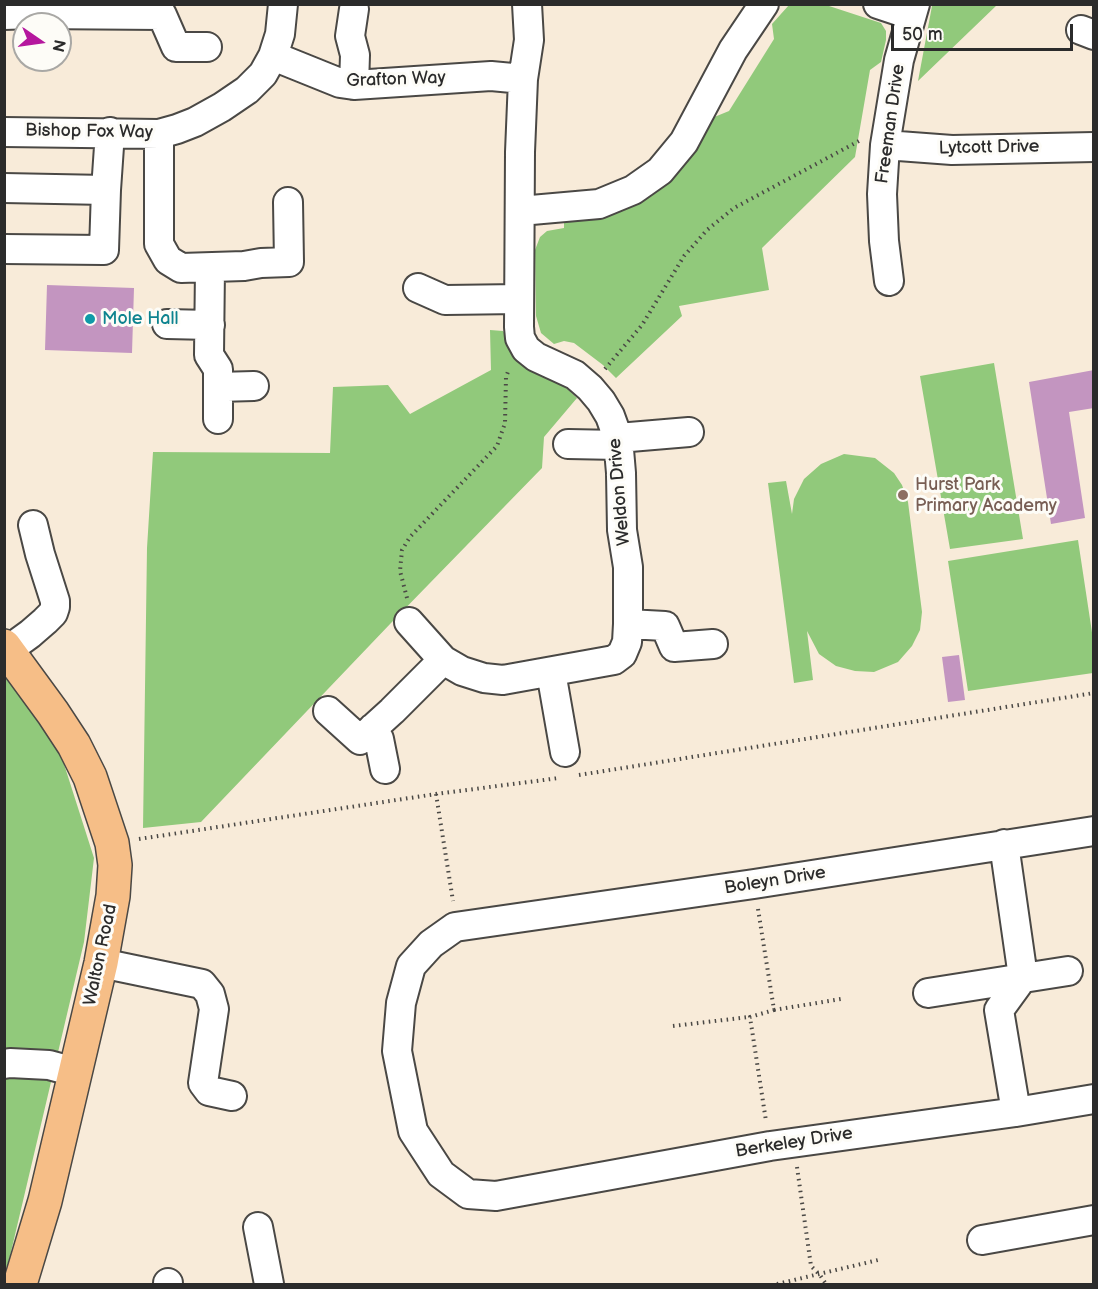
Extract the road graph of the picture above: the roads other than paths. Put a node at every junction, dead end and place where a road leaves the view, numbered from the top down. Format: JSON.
{"nodes":[{"id":1,"x":283,"y":4,"type":"edge"},
{"id":2,"x":527,"y":4,"type":"edge"},
{"id":3,"x":764,"y":4,"type":"edge"},
{"id":4,"x":878,"y":4,"type":"edge"},
{"id":5,"x":67,"y":9,"type":"edge"},
{"id":6,"x":354,"y":9,"type":"dead end"},
{"id":7,"x":162,"y":10,"type":"edge"},
{"id":8,"x":913,"y":10,"type":"edge"},
{"id":9,"x":4,"y":15,"type":"edge"},
{"id":10,"x":207,"y":47,"type":"dead end"},
{"id":11,"x":273,"y":56,"type":"junction"},
{"id":12,"x":523,"y":79,"type":"junction"},
{"id":13,"x":354,"y":85,"type":"junction"},
{"id":14,"x":4,"y":132,"type":"edge"},
{"id":15,"x":110,"y":132,"type":"junction"},
{"id":16,"x":159,"y":134,"type":"junction"},
{"id":17,"x":886,"y":137,"type":"junction"},
{"id":18,"x":1094,"y":147,"type":"edge"},
{"id":19,"x":4,"y":188,"type":"edge"},
{"id":20,"x":106,"y":190,"type":"junction"},
{"id":21,"x":288,"y":202,"type":"dead end"},
{"id":22,"x":520,"y":211,"type":"junction"},
{"id":23,"x":4,"y":249,"type":"edge"},
{"id":24,"x":210,"y":268,"type":"junction"},
{"id":25,"x":889,"y":281,"type":"dead end"},
{"id":26,"x":418,"y":288,"type":"dead end"},
{"id":27,"x":519,"y":298,"type":"junction"},
{"id":28,"x":167,"y":324,"type":"dead end"},
{"id":29,"x":210,"y":325,"type":"junction"},
{"id":30,"x":254,"y":386,"type":"dead end"},
{"id":31,"x":218,"y":387,"type":"junction"},
{"id":32,"x":218,"y":419,"type":"dead end"},
{"id":33,"x":689,"y":432,"type":"dead end"},
{"id":34,"x":618,"y":441,"type":"junction"},
{"id":35,"x":568,"y":444,"type":"dead end"},
{"id":36,"x":33,"y":525,"type":"dead end"},
{"id":37,"x":409,"y":622,"type":"road end"},
{"id":38,"x":628,"y":624,"type":"junction"},
{"id":39,"x":713,"y":645,"type":"dead end"},
{"id":40,"x":6,"y":648,"type":"edge"},
{"id":41,"x":443,"y":660,"type":"junction"},
{"id":42,"x":551,"y":672,"type":"junction"},
{"id":43,"x":328,"y":711,"type":"dead end"},
{"id":44,"x":383,"y":720,"type":"junction"},
{"id":45,"x":567,"y":768,"type":"road end"},
{"id":46,"x":385,"y":769,"type":"dead end"},
{"id":47,"x":1094,"y":831,"type":"edge"},
{"id":48,"x":1004,"y":844,"type":"junction"},
{"id":49,"x":459,"y":927,"type":"joint"},
{"id":50,"x":100,"y":963,"type":"junction"},
{"id":51,"x":1068,"y":971,"type":"dead end"},
{"id":52,"x":1023,"y":978,"type":"junction"},
{"id":53,"x":928,"y":993,"type":"dead end"},
{"id":54,"x":4,"y":1064,"type":"edge"},
{"id":55,"x":75,"y":1072,"type":"junction"},
{"id":56,"x":232,"y":1095,"type":"dead end"},
{"id":57,"x":1094,"y":1100,"type":"edge"},
{"id":58,"x":1016,"y":1112,"type":"junction"},
{"id":59,"x":1094,"y":1220,"type":"edge"},
{"id":60,"x":258,"y":1227,"type":"dead end"},
{"id":61,"x":982,"y":1240,"type":"dead end"},
{"id":62,"x":20,"y":1284,"type":"edge"},
{"id":63,"x":269,"y":1284,"type":"edge"}],
"edges":[{"from":1,"to":11,"type":"street","name":"Bishop Fox Way"},
{"from":2,"to":12,"type":"street"},
{"from":3,"to":22,"type":"street"},
{"from":4,"to":8,"type":"street"},
{"from":5,"to":7,"type":"street"},
{"from":5,"to":9,"type":"street"},
{"from":6,"to":13,"type":"street"},
{"from":7,"to":10,"type":"street"},
{"from":8,"to":17,"type":"street","name":"Freeman Drive"},
{"from":11,"to":13,"type":"street","name":"Grafton Way"},
{"from":11,"to":16,"type":"street","name":"Bishop Fox Way"},
{"from":12,"to":13,"type":"street","name":"Grafton Way"},
{"from":12,"to":22,"type":"street"},
{"from":14,"to":15,"type":"street","name":"Bishop Fox Way"},
{"from":15,"to":16,"type":"street","name":"Bishop Fox Way"},
{"from":15,"to":20,"type":"street"},
{"from":16,"to":24,"type":"street"},
{"from":17,"to":18,"type":"street","name":"Lytcott Drive"},
{"from":17,"to":25,"type":"street","name":"Freeman Drive"},
{"from":19,"to":20,"type":"street"},
{"from":20,"to":23,"type":"street"},
{"from":21,"to":24,"type":"street"},
{"from":22,"to":27,"type":"street"},
{"from":24,"to":29,"type":"street"},
{"from":26,"to":27,"type":"street"},
{"from":27,"to":34,"type":"street","name":"Weldon Drive"},
{"from":28,"to":29,"type":"street"},
{"from":29,"to":31,"type":"street"},
{"from":30,"to":31,"type":"street"},
{"from":31,"to":32,"type":"street"},
{"from":33,"to":34,"type":"street"},
{"from":34,"to":35,"type":"street"},
{"from":34,"to":38,"type":"street","name":"Weldon Drive"},
{"from":36,"to":40,"type":"street"},
{"from":37,"to":41,"type":"street","name":"Weldon Drive"},
{"from":38,"to":39,"type":"street"},
{"from":38,"to":42,"type":"street","name":"Weldon Drive"},
{"from":40,"to":50,"type":"main road","name":"Walton Road"},
{"from":41,"to":42,"type":"street","name":"Weldon Drive"},
{"from":41,"to":44,"type":"street"},
{"from":42,"to":45,"type":"street"},
{"from":43,"to":44,"type":"street"},
{"from":44,"to":46,"type":"street"},
{"from":47,"to":48,"type":"street","name":"Boleyn Drive"},
{"from":48,"to":49,"type":"street","name":"Boleyn Drive"},
{"from":48,"to":52,"type":"street"},
{"from":49,"to":58,"type":"street","name":"Berkeley Drive"},
{"from":50,"to":55,"type":"main road","name":"Walton Road"},
{"from":50,"to":56,"type":"street"},
{"from":51,"to":52,"type":"street"},
{"from":52,"to":53,"type":"street"},
{"from":52,"to":58,"type":"street"},
{"from":54,"to":55,"type":"street"},
{"from":55,"to":62,"type":"main road","name":"Walton Road"},
{"from":57,"to":58,"type":"street","name":"Berkeley Drive"},
{"from":59,"to":61,"type":"street"},
{"from":60,"to":63,"type":"street"}]}
